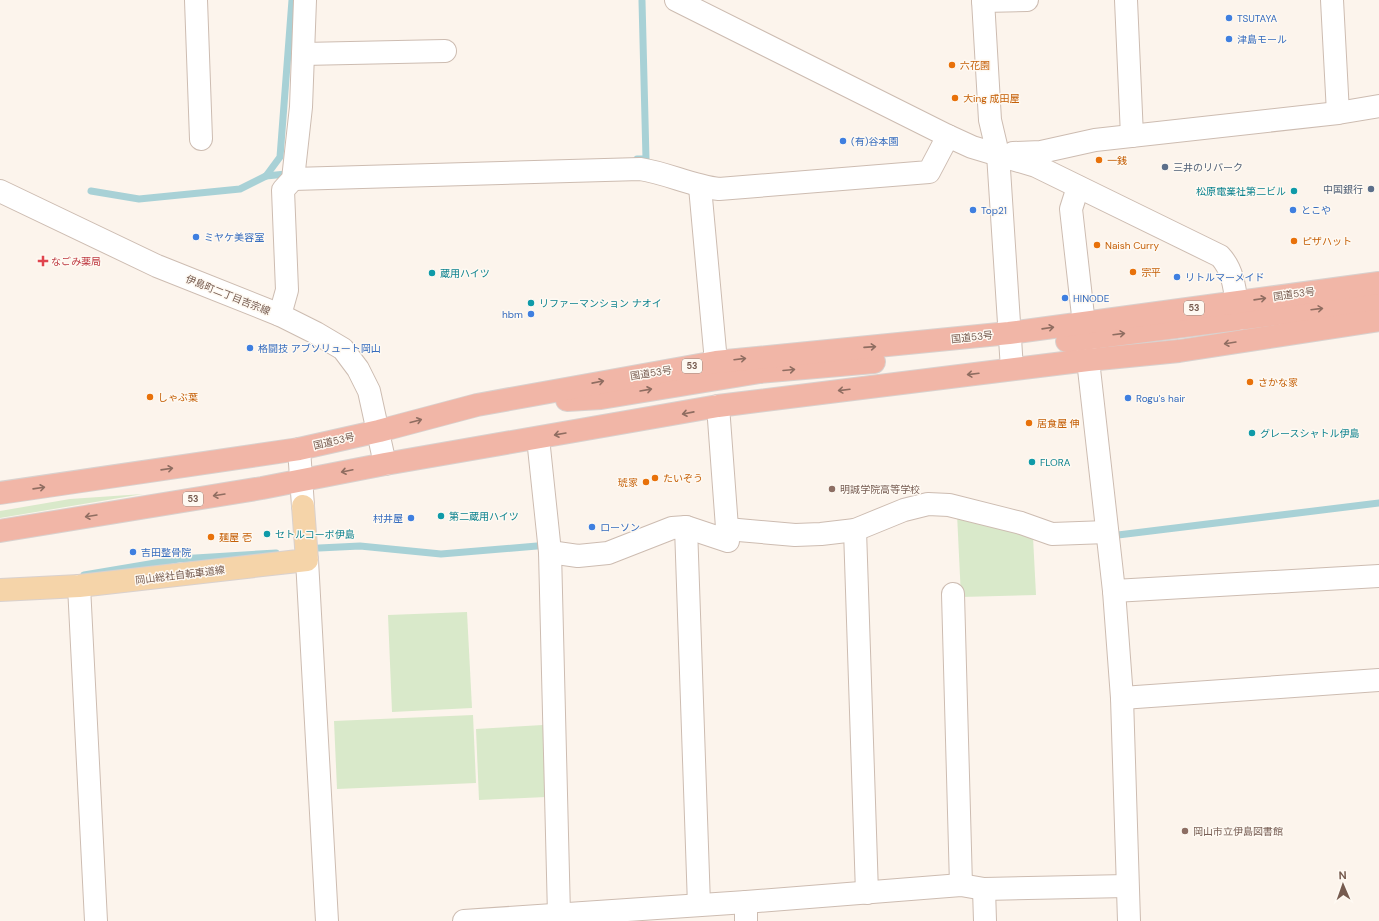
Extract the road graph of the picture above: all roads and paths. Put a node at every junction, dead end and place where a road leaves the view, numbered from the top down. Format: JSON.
{"nodes":[{"id":1,"x":196,"y":0,"type":"edge"},
{"id":2,"x":305,"y":0,"type":"edge"},
{"id":3,"x":676,"y":0,"type":"edge"},
{"id":4,"x":1027,"y":0,"type":"edge"},
{"id":5,"x":1126,"y":0,"type":"edge"},
{"id":6,"x":1332,"y":0,"type":"edge"},
{"id":7,"x":983,"y":1,"type":"edge"},
{"id":8,"x":445,"y":51,"type":"dead end"},
{"id":9,"x":303,"y":54,"type":"junction"},
{"id":10,"x":1379,"y":106,"type":"edge"},
{"id":11,"x":1338,"y":113,"type":"junction"},
{"id":12,"x":948,"y":136,"type":"junction"},
{"id":13,"x":1132,"y":136,"type":"junction"},
{"id":14,"x":201,"y":139,"type":"dead end"},
{"id":15,"x":998,"y":154,"type":"junction"},
{"id":16,"x":293,"y":179,"type":"junction"},
{"id":17,"x":700,"y":186,"type":"junction"},
{"id":18,"x":1078,"y":187,"type":"junction"},
{"id":19,"x":2,"y":194,"type":"edge"},
{"id":20,"x":1379,"y":283,"type":"edge"},
{"id":21,"x":1379,"y":301,"type":"edge"},
{"id":22,"x":1238,"y":310,"type":"junction"},
{"id":23,"x":280,"y":315,"type":"junction"},
{"id":24,"x":1379,"y":320,"type":"edge"},
{"id":25,"x":1086,"y":340,"type":"junction"},
{"id":26,"x":1011,"y":350,"type":"junction"},
{"id":27,"x":716,"y":362,"type":"junction"},
{"id":28,"x":524,"y":396,"type":"junction"},
{"id":29,"x":718,"y":406,"type":"junction"},
{"id":30,"x":379,"y":431,"type":"junction"},
{"id":31,"x":538,"y":438,"type":"junction"},
{"id":32,"x":299,"y":449,"type":"junction"},
{"id":33,"x":385,"y":464,"type":"junction"},
{"id":34,"x":301,"y":481,"type":"junction"},
{"id":35,"x":0,"y":493,"type":"edge"},
{"id":36,"x":303,"y":506,"type":"joint"},
{"id":37,"x":686,"y":527,"type":"junction"},
{"id":38,"x":727,"y":529,"type":"junction"},
{"id":39,"x":855,"y":530,"type":"junction"},
{"id":40,"x":0,"y":531,"type":"edge"},
{"id":41,"x":1107,"y":532,"type":"junction"},
{"id":42,"x":550,"y":552,"type":"junction"},
{"id":43,"x":307,"y":560,"type":"junction"},
{"id":44,"x":1379,"y":576,"type":"edge"},
{"id":45,"x":80,"y":586,"type":"junction"},
{"id":46,"x":0,"y":590,"type":"edge"},
{"id":47,"x":1114,"y":591,"type":"junction"},
{"id":48,"x":953,"y":594,"type":"dead end"},
{"id":49,"x":1379,"y":680,"type":"edge"},
{"id":50,"x":1122,"y":698,"type":"junction"},
{"id":51,"x":961,"y":885,"type":"junction"},
{"id":52,"x":1127,"y":886,"type":"junction"},
{"id":53,"x":984,"y":889,"type":"junction"},
{"id":54,"x":867,"y":892,"type":"junction"},
{"id":55,"x":699,"y":905,"type":"junction"},
{"id":56,"x":746,"y":912,"type":"edge"},
{"id":57,"x":559,"y":915,"type":"junction"},
{"id":58,"x":96,"y":921,"type":"edge"},
{"id":59,"x":327,"y":921,"type":"edge"},
{"id":60,"x":464,"y":921,"type":"edge"},
{"id":61,"x":985,"y":921,"type":"edge"},
{"id":62,"x":1129,"y":921,"type":"edge"}],
"edges":[{"from":1,"to":14,"type":"street"},
{"from":2,"to":9,"type":"street"},
{"from":3,"to":12,"type":"street"},
{"from":4,"to":7,"type":"street"},
{"from":5,"to":13,"type":"street"},
{"from":6,"to":11,"type":"street"},
{"from":7,"to":15,"type":"street"},
{"from":8,"to":9,"type":"street"},
{"from":9,"to":16,"type":"street"},
{"from":10,"to":11,"type":"street"},
{"from":11,"to":13,"type":"street"},
{"from":12,"to":15,"type":"street"},
{"from":12,"to":17,"type":"street"},
{"from":13,"to":15,"type":"street"},
{"from":15,"to":18,"type":"street"},
{"from":15,"to":26,"type":"street"},
{"from":16,"to":17,"type":"street"},
{"from":16,"to":23,"type":"street"},
{"from":17,"to":27,"type":"street"},
{"from":18,"to":22,"type":"street"},
{"from":18,"to":25,"type":"street"},
{"from":19,"to":23,"type":"street","name":"伊島町二丁目吉宗線"},
{"from":22,"to":20,"type":"highway","name":"国道53号","number":"53","one_way":true},
{"from":22,"to":21,"type":"highway","number":"53","one_way":true},
{"from":25,"to":22,"type":"highway","number":"53","one_way":true},
{"from":23,"to":30,"type":"street","name":"伊島町二丁目吉宗線"},
{"from":24,"to":25,"type":"highway","name":"国道53号","number":"53","one_way":true},
{"from":25,"to":26,"type":"highway","name":"国道53号","number":"53"},
{"from":26,"to":25,"type":"highway","name":"国道53号","number":"53","one_way":true},
{"from":25,"to":41,"type":"street"},
{"from":27,"to":26,"type":"highway","name":"国道53号","number":"53","one_way":true},
{"from":28,"to":26,"type":"highway","number":"53","one_way":true},
{"from":26,"to":29,"type":"highway","name":"国道53号","number":"53","one_way":true},
{"from":28,"to":27,"type":"highway","name":"国道53号","number":"53","one_way":true},
{"from":30,"to":28,"type":"highway","name":"国道53号","number":"53","one_way":true},
{"from":29,"to":31,"type":"highway","name":"国道53号","number":"53","one_way":true},
{"from":29,"to":38,"type":"street"},
{"from":30,"to":32,"type":"highway","name":"国道53号","number":"53"},
{"from":30,"to":33,"type":"street","name":"伊島町二丁目吉宗線"},
{"from":31,"to":33,"type":"highway","name":"国道53号","number":"53"},
{"from":31,"to":42,"type":"street"},
{"from":32,"to":34,"type":"street"},
{"from":35,"to":32,"type":"highway","name":"国道53号","number":"53","one_way":true},
{"from":33,"to":34,"type":"highway","name":"国道53号","number":"53","one_way":true},
{"from":34,"to":36,"type":"street"},
{"from":34,"to":40,"type":"highway","name":"国道53号","number":"53","one_way":true},
{"from":36,"to":43,"type":"main road"},
{"from":37,"to":38,"type":"street"},
{"from":37,"to":42,"type":"street"},
{"from":37,"to":55,"type":"street"},
{"from":38,"to":39,"type":"street"},
{"from":39,"to":41,"type":"street"},
{"from":39,"to":54,"type":"street"},
{"from":41,"to":47,"type":"street"},
{"from":42,"to":57,"type":"street"},
{"from":43,"to":45,"type":"main road","name":"岡山総社自転車道線"},
{"from":43,"to":59,"type":"street"},
{"from":44,"to":47,"type":"street"},
{"from":45,"to":46,"type":"main road","name":"岡山総社自転車道線"},
{"from":45,"to":58,"type":"street"},
{"from":47,"to":50,"type":"street"},
{"from":48,"to":51,"type":"street"},
{"from":49,"to":50,"type":"street"},
{"from":50,"to":52,"type":"street"},
{"from":51,"to":53,"type":"street"},
{"from":51,"to":54,"type":"street"},
{"from":52,"to":53,"type":"street"},
{"from":52,"to":62,"type":"street"},
{"from":53,"to":61,"type":"street"},
{"from":54,"to":56,"type":"street"},
{"from":55,"to":56,"type":"street"},
{"from":55,"to":57,"type":"street"},
{"from":57,"to":60,"type":"street"}]}
